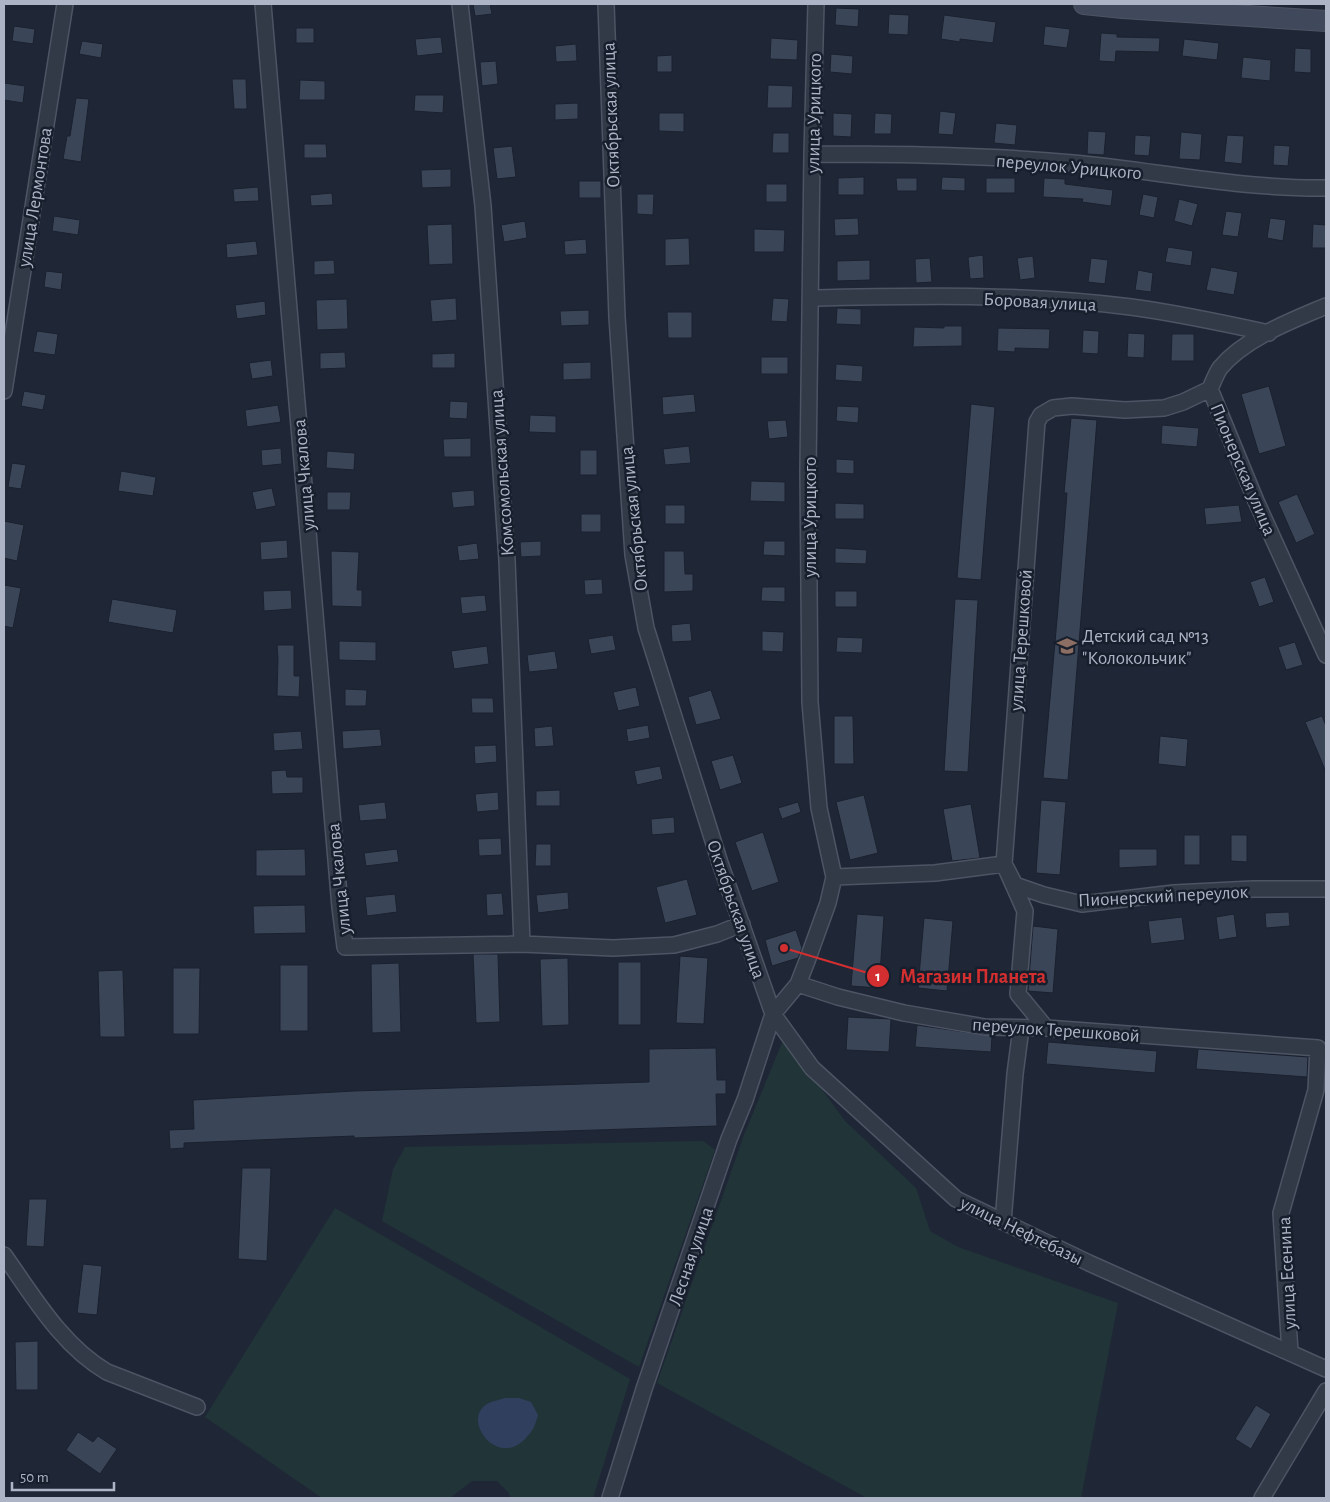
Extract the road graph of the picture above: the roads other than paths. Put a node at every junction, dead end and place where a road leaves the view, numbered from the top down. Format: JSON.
{"nodes":[{"id":1,"x":65,"y":4,"type":"edge"},
{"id":2,"x":263,"y":4,"type":"edge"},
{"id":3,"x":460,"y":4,"type":"edge"},
{"id":4,"x":606,"y":4,"type":"edge"},
{"id":5,"x":816,"y":4,"type":"edge"},
{"id":6,"x":1084,"y":4,"type":"edge"},
{"id":7,"x":1124,"y":6,"type":"edge"},
{"id":8,"x":1326,"y":21,"type":"edge"},
{"id":9,"x":812,"y":154,"type":"junction"},
{"id":10,"x":1326,"y":188,"type":"edge"},
{"id":11,"x":810,"y":298,"type":"junction"},
{"id":12,"x":1326,"y":306,"type":"edge"},
{"id":13,"x":1268,"y":332,"type":"junction"},
{"id":14,"x":1210,"y":389,"type":"junction"},
{"id":15,"x":4,"y":391,"type":"edge"},
{"id":16,"x":1326,"y":655,"type":"edge"},
{"id":17,"x":1004,"y":864,"type":"junction"},
{"id":18,"x":834,"y":877,"type":"junction"},
{"id":19,"x":1326,"y":889,"type":"edge"},
{"id":20,"x":742,"y":924,"type":"junction"},
{"id":21,"x":522,"y":944,"type":"junction"},
{"id":22,"x":798,"y":984,"type":"junction"},
{"id":23,"x":773,"y":1014,"type":"junction"},
{"id":24,"x":1021,"y":1028,"type":"junction"},
{"id":25,"x":1046,"y":1028,"type":"junction"},
{"id":26,"x":1318,"y":1048,"type":"joint"},
{"id":27,"x":1004,"y":1222,"type":"junction"},
{"id":28,"x":4,"y":1255,"type":"edge"},
{"id":29,"x":1290,"y":1352,"type":"junction"},
{"id":30,"x":1326,"y":1369,"type":"edge"},
{"id":31,"x":1326,"y":1391,"type":"edge"},
{"id":32,"x":197,"y":1407,"type":"dead end"},
{"id":33,"x":610,"y":1498,"type":"edge"},
{"id":34,"x":1262,"y":1498,"type":"edge"}],
"edges":[{"from":1,"to":15,"type":"street","name":"улица Лермонтова"},
{"from":2,"to":21,"type":"street","name":"улица Чкалова"},
{"from":3,"to":21,"type":"street","name":"Комсомольская улица"},
{"from":4,"to":20,"type":"street","name":"Октябрьская улица"},
{"from":5,"to":9,"type":"street","name":"улица Урицкого"},
{"from":6,"to":7,"type":"street"},
{"from":7,"to":8,"type":"street"},
{"from":9,"to":10,"type":"street","name":"переулок Урицкого"},
{"from":9,"to":11,"type":"street","name":"улица Урицкого"},
{"from":11,"to":13,"type":"street","name":"Боровая улица"},
{"from":11,"to":18,"type":"street","name":"улица Урицкого"},
{"from":12,"to":13,"type":"street","name":"Пионерская улица"},
{"from":13,"to":14,"type":"street","name":"Пионерская улица"},
{"from":14,"to":16,"type":"street","name":"Пионерская улица"},
{"from":14,"to":17,"type":"street","name":"улица Терешковой"},
{"from":17,"to":18,"type":"street"},
{"from":17,"to":19,"type":"street","name":"Пионерский переулок"},
{"from":17,"to":25,"type":"street","name":"улица Терешковой"},
{"from":18,"to":22,"type":"street","name":"улица Урицкого"},
{"from":20,"to":21,"type":"street"},
{"from":20,"to":23,"type":"street","name":"Октябрьская улица"},
{"from":22,"to":23,"type":"street","name":"улица Урицкого"},
{"from":22,"to":24,"type":"street","name":"переулок Терешковой"},
{"from":23,"to":27,"type":"street","name":"улица Нефтебазы"},
{"from":23,"to":33,"type":"street","name":"Лесная улица"},
{"from":24,"to":25,"type":"street","name":"переулок Терешковой"},
{"from":24,"to":27,"type":"street"},
{"from":25,"to":26,"type":"street","name":"переулок Терешковой"},
{"from":26,"to":29,"type":"street","name":"улица Есенина"},
{"from":27,"to":29,"type":"street","name":"улица Нефтебазы"},
{"from":28,"to":32,"type":"street"},
{"from":29,"to":30,"type":"street","name":"улица Нефтебазы"},
{"from":31,"to":34,"type":"street"}]}
